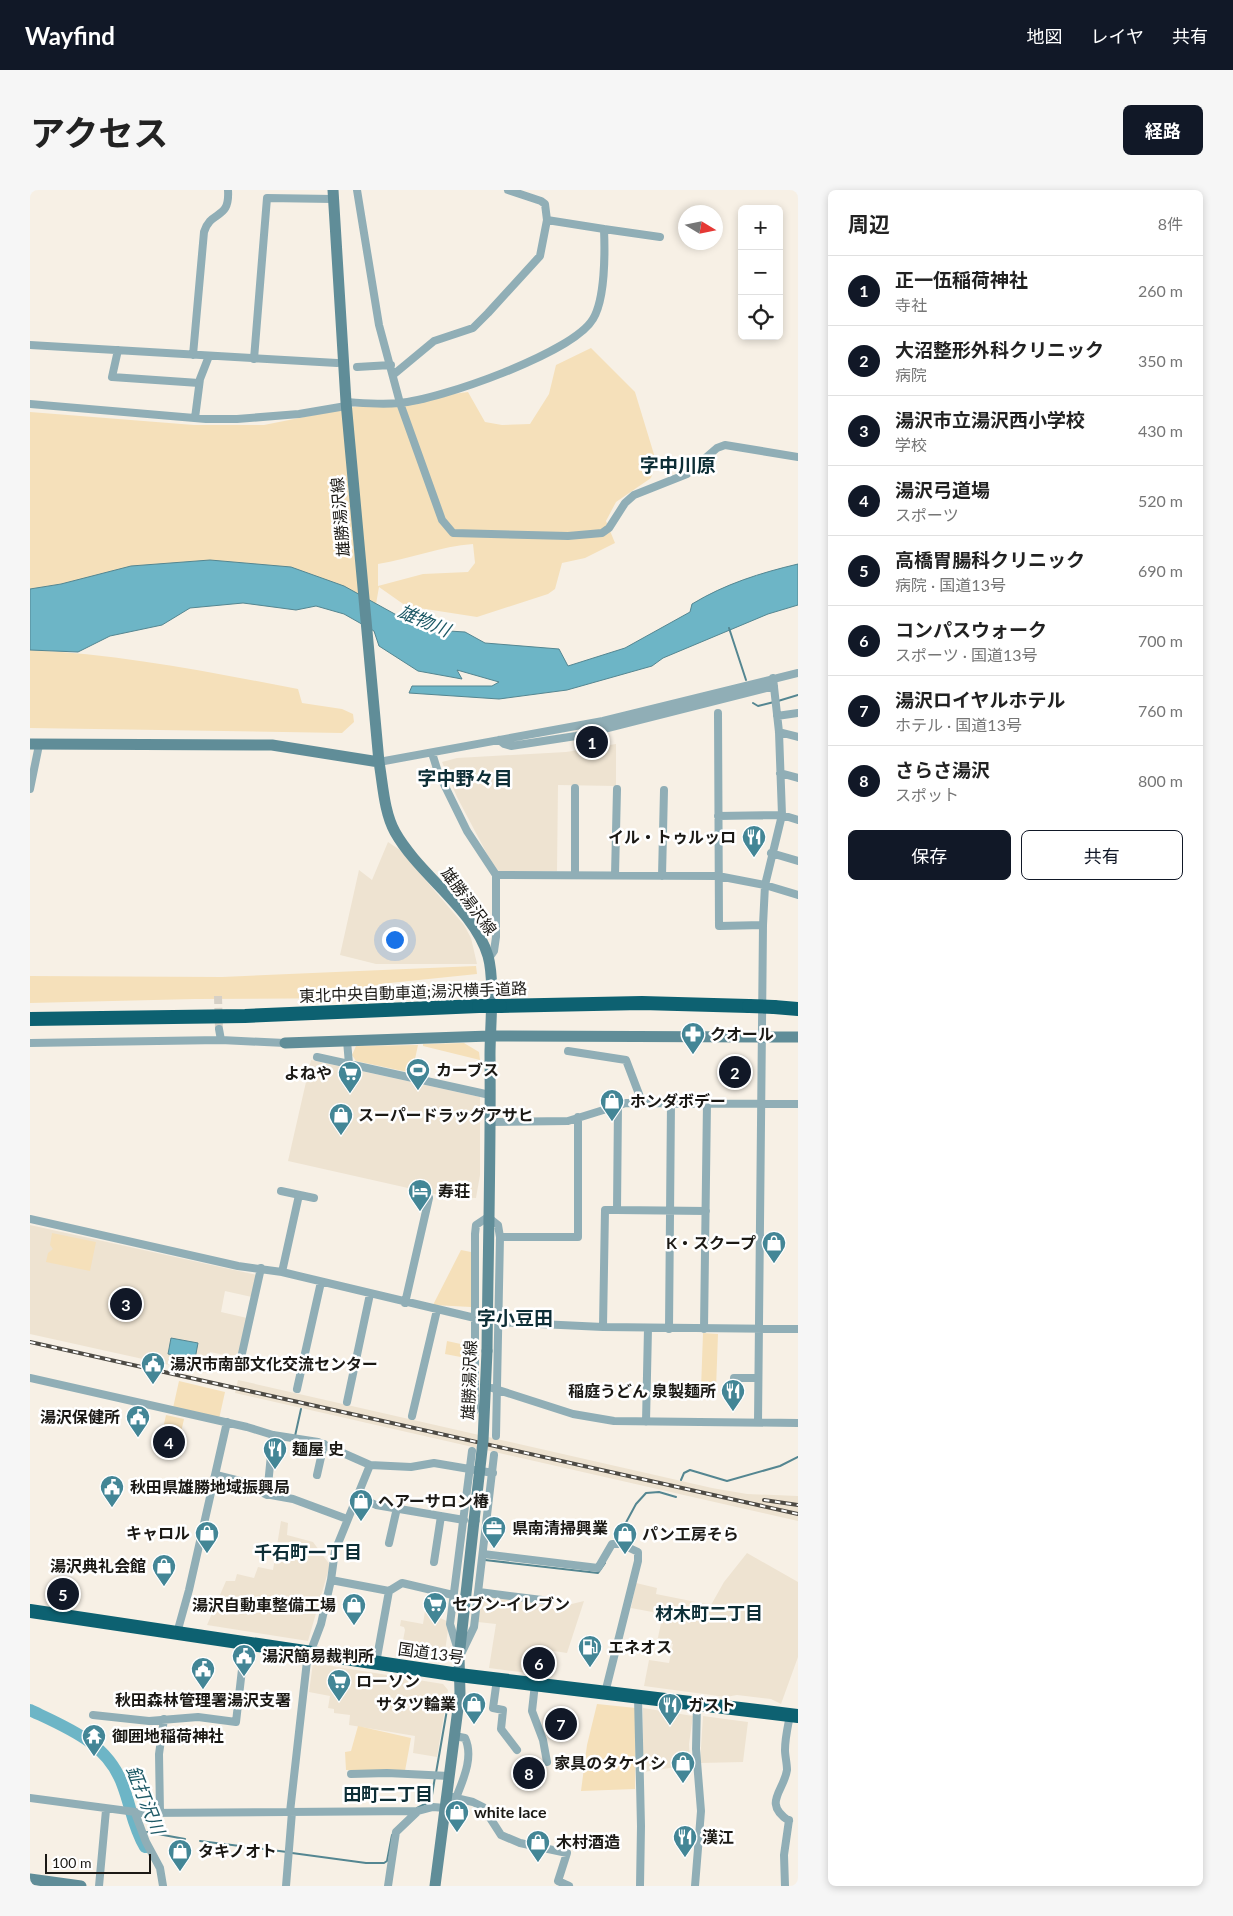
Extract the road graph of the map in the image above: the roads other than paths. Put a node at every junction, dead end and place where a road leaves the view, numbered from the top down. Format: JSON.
{"nodes":[{"id":1,"x":228,"y":190,"type":"edge"},
{"id":2,"x":357,"y":190,"type":"edge"},
{"id":3,"x":508,"y":190,"type":"edge"},
{"id":4,"x":334,"y":194,"type":"edge"},
{"id":5,"x":547,"y":220,"type":"junction"},
{"id":6,"x":604,"y":229,"type":"junction"},
{"id":7,"x":660,"y":237,"type":"dead end"},
{"id":8,"x":30,"y":345,"type":"edge"},
{"id":9,"x":118,"y":350,"type":"junction"},
{"id":10,"x":194,"y":355,"type":"junction"},
{"id":11,"x":210,"y":356,"type":"junction"},
{"id":12,"x":254,"y":358,"type":"junction"},
{"id":13,"x":337,"y":363,"type":"dead end"},
{"id":14,"x":391,"y":365,"type":"junction"},
{"id":15,"x":357,"y":367,"type":"dead end"},
{"id":16,"x":393,"y":375,"type":"junction"},
{"id":17,"x":200,"y":383,"type":"junction"},
{"id":18,"x":30,"y":404,"type":"edge"},
{"id":19,"x":346,"y":404,"type":"junction"},
{"id":20,"x":400,"y":404,"type":"junction"},
{"id":21,"x":196,"y":418,"type":"junction"},
{"id":22,"x":798,"y":457,"type":"edge"},
{"id":23,"x":798,"y":673,"type":"edge"},
{"id":24,"x":773,"y":682,"type":"junction"},
{"id":25,"x":718,"y":713,"type":"dead end"},
{"id":26,"x":798,"y":713,"type":"edge"},
{"id":27,"x":777,"y":716,"type":"junction"},
{"id":28,"x":779,"y":732,"type":"junction"},
{"id":29,"x":798,"y":737,"type":"edge"},
{"id":30,"x":35,"y":744,"type":"edge"},
{"id":31,"x":432,"y":753,"type":"junction"},
{"id":32,"x":379,"y":762,"type":"junction"},
{"id":33,"x":780,"y":773,"type":"junction"},
{"id":34,"x":798,"y":778,"type":"edge"},
{"id":35,"x":575,"y":788,"type":"dead end"},
{"id":36,"x":30,"y":789,"type":"edge"},
{"id":37,"x":617,"y":789,"type":"dead end"},
{"id":38,"x":664,"y":790,"type":"dead end"},
{"id":39,"x":718,"y":816,"type":"junction"},
{"id":40,"x":782,"y":816,"type":"junction"},
{"id":41,"x":798,"y":820,"type":"edge"},
{"id":42,"x":771,"y":853,"type":"junction"},
{"id":43,"x":798,"y":861,"type":"edge"},
{"id":44,"x":496,"y":875,"type":"junction"},
{"id":45,"x":575,"y":875,"type":"junction"},
{"id":46,"x":615,"y":875,"type":"junction"},
{"id":47,"x":662,"y":876,"type":"junction"},
{"id":48,"x":718,"y":876,"type":"junction"},
{"id":49,"x":765,"y":885,"type":"junction"},
{"id":50,"x":798,"y":894,"type":"edge"},
{"id":51,"x":763,"y":925,"type":"junction"},
{"id":52,"x":488,"y":958,"type":"junction"},
{"id":53,"x":798,"y":1009,"type":"edge"},
{"id":54,"x":30,"y":1019,"type":"edge"},
{"id":55,"x":219,"y":1030,"type":"tunnel mouth"},
{"id":56,"x":490,"y":1036,"type":"junction"},
{"id":57,"x":760,"y":1036,"type":"junction"},
{"id":58,"x":798,"y":1037,"type":"edge"},
{"id":59,"x":220,"y":1040,"type":"junction"},
{"id":60,"x":347,"y":1041,"type":"junction"},
{"id":61,"x":30,"y":1043,"type":"edge"},
{"id":62,"x":285,"y":1043,"type":"joint"},
{"id":63,"x":568,"y":1051,"type":"dead end"},
{"id":64,"x":317,"y":1056,"type":"dead end"},
{"id":65,"x":349,"y":1064,"type":"junction"},
{"id":66,"x":490,"y":1095,"type":"junction"},
{"id":67,"x":642,"y":1102,"type":"junction"},
{"id":68,"x":671,"y":1102,"type":"junction"},
{"id":69,"x":707,"y":1102,"type":"junction"},
{"id":70,"x":761,"y":1103,"type":"junction"},
{"id":71,"x":798,"y":1104,"type":"edge"},
{"id":72,"x":618,"y":1106,"type":"junction"},
{"id":73,"x":578,"y":1117,"type":"junction"},
{"id":74,"x":490,"y":1122,"type":"junction"},
{"id":75,"x":281,"y":1191,"type":"dead end"},
{"id":76,"x":299,"y":1195,"type":"junction"},
{"id":77,"x":314,"y":1198,"type":"dead end"},
{"id":78,"x":430,"y":1198,"type":"dead end"},
{"id":79,"x":617,"y":1210,"type":"junction"},
{"id":80,"x":671,"y":1211,"type":"junction"},
{"id":81,"x":706,"y":1211,"type":"junction"},
{"id":82,"x":488,"y":1217,"type":"junction"},
{"id":83,"x":30,"y":1219,"type":"edge"},
{"id":84,"x":500,"y":1237,"type":"junction"},
{"id":85,"x":261,"y":1268,"type":"junction"},
{"id":86,"x":282,"y":1272,"type":"junction"},
{"id":87,"x":321,"y":1282,"type":"junction"},
{"id":88,"x":370,"y":1294,"type":"junction"},
{"id":89,"x":405,"y":1303,"type":"junction"},
{"id":90,"x":437,"y":1310,"type":"junction"},
{"id":91,"x":475,"y":1318,"type":"junction"},
{"id":92,"x":498,"y":1322,"type":"junction"},
{"id":93,"x":603,"y":1328,"type":"junction"},
{"id":94,"x":648,"y":1328,"type":"junction"},
{"id":95,"x":669,"y":1328,"type":"junction"},
{"id":96,"x":704,"y":1329,"type":"junction"},
{"id":97,"x":758,"y":1329,"type":"junction"},
{"id":98,"x":798,"y":1329,"type":"edge"},
{"id":99,"x":239,"y":1366,"type":"dead end"},
{"id":100,"x":30,"y":1378,"type":"edge"},
{"id":101,"x":734,"y":1378,"type":"dead end"},
{"id":102,"x":758,"y":1378,"type":"junction"},
{"id":103,"x":475,"y":1383,"type":"junction"},
{"id":104,"x":297,"y":1389,"type":"dead end"},
{"id":105,"x":496,"y":1389,"type":"junction"},
{"id":106,"x":347,"y":1402,"type":"dead end"},
{"id":107,"x":474,"y":1410,"type":"dead end"},
{"id":108,"x":412,"y":1416,"type":"dead end"},
{"id":109,"x":227,"y":1422,"type":"junction"},
{"id":110,"x":646,"y":1422,"type":"junction"},
{"id":111,"x":758,"y":1422,"type":"junction"},
{"id":112,"x":798,"y":1423,"type":"edge"},
{"id":113,"x":273,"y":1435,"type":"junction"},
{"id":114,"x":496,"y":1436,"type":"dead end"},
{"id":115,"x":324,"y":1444,"type":"junction"},
{"id":116,"x":472,"y":1451,"type":"dead end"},
{"id":117,"x":494,"y":1455,"type":"dead end"},
{"id":118,"x":370,"y":1465,"type":"junction"},
{"id":119,"x":471,"y":1470,"type":"junction"},
{"id":120,"x":493,"y":1474,"type":"junction"},
{"id":121,"x":216,"y":1475,"type":"junction"},
{"id":122,"x":317,"y":1475,"type":"dead end"},
{"id":123,"x":266,"y":1495,"type":"junction"},
{"id":124,"x":357,"y":1496,"type":"junction"},
{"id":125,"x":397,"y":1508,"type":"junction"},
{"id":126,"x":441,"y":1516,"type":"junction"},
{"id":127,"x":347,"y":1519,"type":"junction"},
{"id":128,"x":464,"y":1520,"type":"junction"},
{"id":129,"x":389,"y":1543,"type":"dead end"},
{"id":130,"x":483,"y":1554,"type":"junction"},
{"id":131,"x":434,"y":1562,"type":"dead end"},
{"id":132,"x":331,"y":1580,"type":"junction"},
{"id":133,"x":389,"y":1591,"type":"junction"},
{"id":134,"x":479,"y":1592,"type":"junction"},
{"id":135,"x":453,"y":1595,"type":"junction"},
{"id":136,"x":550,"y":1601,"type":"dead end"},
{"id":137,"x":30,"y":1610,"type":"edge"},
{"id":138,"x":177,"y":1633,"type":"junction"},
{"id":139,"x":245,"y":1643,"type":"junction"},
{"id":140,"x":310,"y":1653,"type":"junction"},
{"id":141,"x":460,"y":1657,"type":"junction"},
{"id":142,"x":376,"y":1663,"type":"junction"},
{"id":143,"x":459,"y":1675,"type":"junction"},
{"id":144,"x":497,"y":1680,"type":"junction"},
{"id":145,"x":535,"y":1684,"type":"junction"},
{"id":146,"x":605,"y":1693,"type":"junction"},
{"id":147,"x":638,"y":1697,"type":"junction"},
{"id":148,"x":697,"y":1703,"type":"junction"},
{"id":149,"x":93,"y":1715,"type":"dead end"},
{"id":150,"x":794,"y":1715,"type":"edge"},
{"id":151,"x":164,"y":1719,"type":"junction"},
{"id":152,"x":454,"y":1736,"type":"junction"},
{"id":153,"x":517,"y":1750,"type":"dead end"},
{"id":154,"x":547,"y":1762,"type":"dead end"},
{"id":155,"x":351,"y":1774,"type":"dead end"},
{"id":156,"x":449,"y":1776,"type":"junction"},
{"id":157,"x":451,"y":1797,"type":"junction"},
{"id":158,"x":30,"y":1798,"type":"edge"},
{"id":159,"x":445,"y":1808,"type":"junction"},
{"id":160,"x":106,"y":1810,"type":"junction"},
{"id":161,"x":418,"y":1810,"type":"junction"},
{"id":162,"x":131,"y":1812,"type":"junction"},
{"id":163,"x":160,"y":1812,"type":"junction"},
{"id":164,"x":291,"y":1812,"type":"junction"},
{"id":165,"x":30,"y":1879,"type":"edge"},
{"id":166,"x":81,"y":1886,"type":"edge"},
{"id":167,"x":99,"y":1886,"type":"edge"},
{"id":168,"x":163,"y":1886,"type":"edge"},
{"id":169,"x":286,"y":1886,"type":"edge"},
{"id":170,"x":388,"y":1886,"type":"edge"},
{"id":171,"x":435,"y":1886,"type":"edge"},
{"id":172,"x":569,"y":1886,"type":"edge"},
{"id":173,"x":640,"y":1886,"type":"edge"},
{"id":174,"x":695,"y":1886,"type":"edge"},
{"id":175,"x":785,"y":1886,"type":"edge"}],
"edges":[{"from":1,"to":10,"type":"street"},
{"from":2,"to":14,"type":"street"},
{"from":3,"to":5,"type":"street"},
{"from":4,"to":12,"type":"street"},
{"from":4,"to":19,"type":"main road","name":"雄勝湯沢線"},
{"from":5,"to":6,"type":"street"},
{"from":5,"to":16,"type":"street"},
{"from":6,"to":7,"type":"street"},
{"from":6,"to":20,"type":"street"},
{"from":8,"to":9,"type":"street"},
{"from":9,"to":10,"type":"street"},
{"from":9,"to":17,"type":"street"},
{"from":10,"to":11,"type":"street"},
{"from":11,"to":12,"type":"street"},
{"from":11,"to":17,"type":"street"},
{"from":12,"to":13,"type":"street"},
{"from":14,"to":15,"type":"street"},
{"from":14,"to":16,"type":"street"},
{"from":16,"to":20,"type":"street"},
{"from":17,"to":21,"type":"street"},
{"from":18,"to":21,"type":"street"},
{"from":19,"to":20,"type":"street"},
{"from":19,"to":21,"type":"street"},
{"from":19,"to":32,"type":"main road","name":"雄勝湯沢線"},
{"from":20,"to":22,"type":"street"},
{"from":23,"to":24,"type":"street"},
{"from":24,"to":27,"type":"street"},
{"from":24,"to":31,"type":"street"},
{"from":25,"to":39,"type":"street"},
{"from":26,"to":27,"type":"street"},
{"from":27,"to":28,"type":"street"},
{"from":28,"to":29,"type":"street"},
{"from":28,"to":33,"type":"street"},
{"from":30,"to":32,"type":"main road"},
{"from":30,"to":36,"type":"street"},
{"from":31,"to":32,"type":"street"},
{"from":31,"to":44,"type":"street"},
{"from":32,"to":52,"type":"main road","name":"雄勝湯沢線"},
{"from":33,"to":34,"type":"street"},
{"from":33,"to":40,"type":"street"},
{"from":35,"to":45,"type":"street"},
{"from":37,"to":46,"type":"street"},
{"from":38,"to":47,"type":"street"},
{"from":39,"to":40,"type":"street"},
{"from":39,"to":48,"type":"street"},
{"from":40,"to":41,"type":"street"},
{"from":40,"to":42,"type":"street"},
{"from":42,"to":43,"type":"street"},
{"from":42,"to":49,"type":"street"},
{"from":44,"to":45,"type":"street"},
{"from":44,"to":52,"type":"street"},
{"from":45,"to":46,"type":"street"},
{"from":46,"to":47,"type":"street"},
{"from":47,"to":48,"type":"street"},
{"from":48,"to":49,"type":"street"},
{"from":48,"to":51,"type":"street"},
{"from":49,"to":50,"type":"street"},
{"from":49,"to":51,"type":"street"},
{"from":51,"to":57,"type":"street"},
{"from":52,"to":56,"type":"main road","name":"雄勝湯沢線"},
{"from":53,"to":54,"type":"highway","name":"東北中央自動車道;湯沢横手道路","bridge":true},
{"from":55,"to":59,"type":"street"},
{"from":56,"to":57,"type":"main road"},
{"from":56,"to":60,"type":"main road"},
{"from":56,"to":66,"type":"main road","name":"雄勝湯沢線"},
{"from":57,"to":58,"type":"main road"},
{"from":57,"to":70,"type":"street"},
{"from":59,"to":61,"type":"street"},
{"from":59,"to":62,"type":"street"},
{"from":60,"to":62,"type":"main road"},
{"from":60,"to":65,"type":"street"},
{"from":63,"to":67,"type":"street"},
{"from":64,"to":65,"type":"street"},
{"from":65,"to":66,"type":"street"},
{"from":66,"to":74,"type":"main road","name":"雄勝湯沢線"},
{"from":67,"to":68,"type":"street"},
{"from":67,"to":72,"type":"street"},
{"from":68,"to":69,"type":"street"},
{"from":68,"to":80,"type":"street"},
{"from":69,"to":70,"type":"street"},
{"from":69,"to":81,"type":"street"},
{"from":70,"to":71,"type":"street"},
{"from":70,"to":97,"type":"street"},
{"from":72,"to":73,"type":"street"},
{"from":72,"to":79,"type":"street"},
{"from":73,"to":74,"type":"street"},
{"from":73,"to":84,"type":"street"},
{"from":74,"to":82,"type":"main road","name":"雄勝湯沢線"},
{"from":75,"to":76,"type":"street"},
{"from":76,"to":77,"type":"street"},
{"from":76,"to":86,"type":"street"},
{"from":78,"to":89,"type":"street"},
{"from":79,"to":80,"type":"street"},
{"from":79,"to":93,"type":"street"},
{"from":80,"to":81,"type":"street"},
{"from":80,"to":95,"type":"street"},
{"from":81,"to":96,"type":"street"},
{"from":82,"to":84,"type":"street"},
{"from":82,"to":91,"type":"street"},
{"from":82,"to":141,"type":"main road","name":"雄勝湯沢線","bridge":true},
{"from":83,"to":85,"type":"street"},
{"from":84,"to":92,"type":"street"},
{"from":85,"to":86,"type":"street"},
{"from":85,"to":99,"type":"street"},
{"from":86,"to":87,"type":"street"},
{"from":87,"to":88,"type":"street"},
{"from":87,"to":104,"type":"street"},
{"from":88,"to":89,"type":"street"},
{"from":88,"to":106,"type":"street"},
{"from":89,"to":90,"type":"street"},
{"from":90,"to":91,"type":"street"},
{"from":90,"to":108,"type":"street"},
{"from":91,"to":103,"type":"street"},
{"from":92,"to":93,"type":"street"},
{"from":92,"to":105,"type":"street"},
{"from":93,"to":94,"type":"street"},
{"from":94,"to":95,"type":"street"},
{"from":94,"to":110,"type":"street"},
{"from":95,"to":96,"type":"street"},
{"from":96,"to":97,"type":"street"},
{"from":97,"to":98,"type":"street"},
{"from":97,"to":102,"type":"street"},
{"from":100,"to":109,"type":"street"},
{"from":101,"to":102,"type":"street"},
{"from":102,"to":111,"type":"street"},
{"from":103,"to":105,"type":"street"},
{"from":103,"to":107,"type":"street"},
{"from":105,"to":110,"type":"street"},
{"from":105,"to":114,"type":"street"},
{"from":109,"to":113,"type":"street"},
{"from":109,"to":121,"type":"street"},
{"from":110,"to":111,"type":"street"},
{"from":111,"to":112,"type":"street"},
{"from":113,"to":115,"type":"street"},
{"from":113,"to":123,"type":"street"},
{"from":115,"to":118,"type":"street"},
{"from":115,"to":122,"type":"street"},
{"from":116,"to":119,"type":"street"},
{"from":117,"to":120,"type":"street"},
{"from":118,"to":119,"type":"street"},
{"from":118,"to":124,"type":"street"},
{"from":119,"to":120,"type":"street"},
{"from":119,"to":128,"type":"street"},
{"from":120,"to":130,"type":"street"},
{"from":121,"to":123,"type":"street"},
{"from":121,"to":138,"type":"street"},
{"from":123,"to":127,"type":"street"},
{"from":124,"to":125,"type":"street"},
{"from":124,"to":127,"type":"street"},
{"from":125,"to":126,"type":"street"},
{"from":125,"to":129,"type":"street"},
{"from":126,"to":128,"type":"street"},
{"from":126,"to":131,"type":"street"},
{"from":127,"to":132,"type":"street"},
{"from":128,"to":135,"type":"street"},
{"from":130,"to":134,"type":"street"},
{"from":130,"to":146,"type":"street"},
{"from":132,"to":133,"type":"street"},
{"from":132,"to":140,"type":"street"},
{"from":133,"to":135,"type":"street"},
{"from":133,"to":142,"type":"street"},
{"from":134,"to":136,"type":"street"},
{"from":134,"to":141,"type":"street"},
{"from":135,"to":141,"type":"street"},
{"from":137,"to":138,"type":"highway","name":"国道13号"},
{"from":138,"to":139,"type":"highway","name":"国道13号"},
{"from":139,"to":140,"type":"highway","name":"国道13号"},
{"from":139,"to":151,"type":"street"},
{"from":140,"to":142,"type":"highway","name":"国道13号"},
{"from":140,"to":164,"type":"street"},
{"from":141,"to":143,"type":"main road","name":"雄勝湯沢線"},
{"from":142,"to":143,"type":"highway","name":"国道13号"},
{"from":143,"to":144,"type":"highway","name":"国道13号"},
{"from":143,"to":152,"type":"main road","name":"雄勝湯沢線"},
{"from":144,"to":145,"type":"highway","name":"国道13号"},
{"from":144,"to":153,"type":"street"},
{"from":145,"to":146,"type":"highway","name":"国道13号"},
{"from":145,"to":154,"type":"street"},
{"from":146,"to":147,"type":"highway","name":"国道13号"},
{"from":147,"to":148,"type":"highway","name":"国道13号"},
{"from":147,"to":173,"type":"street"},
{"from":148,"to":150,"type":"highway","name":"国道13号"},
{"from":148,"to":174,"type":"street"},
{"from":149,"to":151,"type":"street"},
{"from":150,"to":175,"type":"street"},
{"from":151,"to":163,"type":"street"},
{"from":152,"to":156,"type":"main road","name":"雄勝湯沢線"},
{"from":152,"to":157,"type":"street"},
{"from":155,"to":156,"type":"street"},
{"from":156,"to":157,"type":"main road","name":"雄勝湯沢線"},
{"from":157,"to":159,"type":"main road","name":"雄勝湯沢線"},
{"from":157,"to":172,"type":"street"},
{"from":158,"to":160,"type":"street"},
{"from":159,"to":161,"type":"street"},
{"from":159,"to":171,"type":"main road","name":"雄勝湯沢線"},
{"from":160,"to":162,"type":"street"},
{"from":160,"to":167,"type":"street"},
{"from":161,"to":164,"type":"street"},
{"from":161,"to":170,"type":"street"},
{"from":162,"to":163,"type":"street"},
{"from":162,"to":168,"type":"street"},
{"from":163,"to":164,"type":"street"},
{"from":164,"to":169,"type":"street"},
{"from":165,"to":166,"type":"main road"}]}
